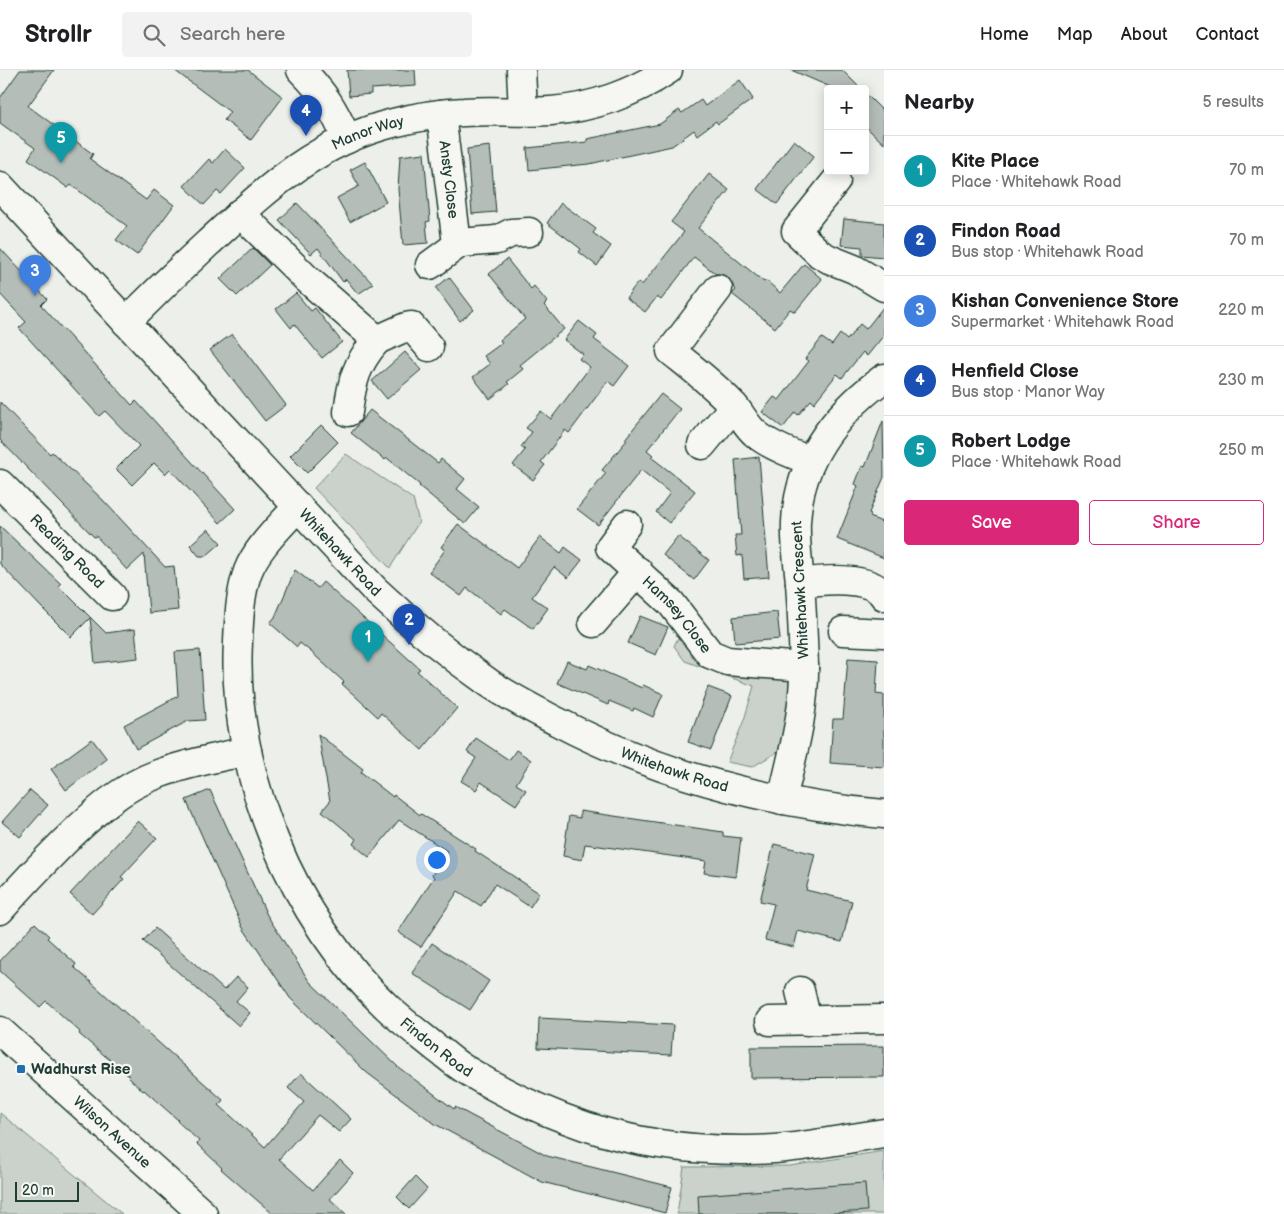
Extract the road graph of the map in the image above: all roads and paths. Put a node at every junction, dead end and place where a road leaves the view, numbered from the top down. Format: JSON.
{"nodes":[{"id":1,"x":301,"y":70,"type":"edge"},
{"id":2,"x":521,"y":70,"type":"edge"},
{"id":3,"x":668,"y":70,"type":"edge"},
{"id":4,"x":523,"y":111,"type":"junction"},
{"id":5,"x":441,"y":114,"type":"junction"},
{"id":6,"x":346,"y":139,"type":"junction"},
{"id":7,"x":836,"y":181,"type":"dead end"},
{"id":8,"x":0,"y":186,"type":"edge"},
{"id":9,"x":240,"y":213,"type":"junction"},
{"id":10,"x":529,"y":232,"type":"dead end"},
{"id":11,"x":460,"y":244,"type":"junction"},
{"id":12,"x":430,"y":264,"type":"dead end"},
{"id":13,"x":884,"y":287,"type":"edge"},
{"id":14,"x":718,"y":289,"type":"dead end"},
{"id":15,"x":126,"y":322,"type":"junction"},
{"id":16,"x":377,"y":340,"type":"junction"},
{"id":17,"x":429,"y":347,"type":"dead end"},
{"id":18,"x":880,"y":387,"type":"edge"},
{"id":19,"x":734,"y":406,"type":"junction"},
{"id":20,"x":348,"y":412,"type":"dead end"},
{"id":21,"x":702,"y":445,"type":"dead end"},
{"id":22,"x":811,"y":461,"type":"junction"},
{"id":23,"x":0,"y":484,"type":"edge"},
{"id":24,"x":298,"y":506,"type":"junction"},
{"id":25,"x":627,"y":524,"type":"dead end"},
{"id":26,"x":638,"y":571,"type":"junction"},
{"id":27,"x":800,"y":583,"type":"junction"},
{"id":28,"x":112,"y":596,"type":"dead end"},
{"id":29,"x":884,"y":596,"type":"edge"},
{"id":30,"x":592,"y":623,"type":"dead end"},
{"id":31,"x":843,"y":631,"type":"dead end"},
{"id":32,"x":884,"y":633,"type":"edge"},
{"id":33,"x":804,"y":667,"type":"junction"},
{"id":34,"x":247,"y":751,"type":"junction"},
{"id":35,"x":782,"y":800,"type":"junction"},
{"id":36,"x":884,"y":814,"type":"edge"},
{"id":37,"x":0,"y":910,"type":"edge"},
{"id":38,"x":800,"y":991,"type":"dead end"},
{"id":39,"x":884,"y":1019,"type":"edge"},
{"id":40,"x":807,"y":1021,"type":"junction"},
{"id":41,"x":770,"y":1022,"type":"dead end"},
{"id":42,"x":0,"y":1031,"type":"edge"},
{"id":43,"x":884,"y":1133,"type":"edge"},
{"id":44,"x":203,"y":1214,"type":"edge"}],
"edges":[{"from":1,"to":6,"type":"street"},
{"from":2,"to":4,"type":"street"},
{"from":3,"to":4,"type":"street","name":"Manor Way"},
{"from":4,"to":5,"type":"street","name":"Manor Way"},
{"from":5,"to":6,"type":"street","name":"Manor Way"},
{"from":5,"to":11,"type":"street","name":"Ansty Close"},
{"from":6,"to":9,"type":"street","name":"Manor Way"},
{"from":7,"to":13,"type":"street"},
{"from":8,"to":15,"type":"street","name":"Whitehawk Road"},
{"from":9,"to":15,"type":"street","name":"Manor Way"},
{"from":9,"to":16,"type":"street"},
{"from":10,"to":11,"type":"street"},
{"from":11,"to":12,"type":"street"},
{"from":14,"to":19,"type":"street"},
{"from":15,"to":24,"type":"street","name":"Whitehawk Road"},
{"from":16,"to":17,"type":"street"},
{"from":16,"to":20,"type":"street"},
{"from":18,"to":22,"type":"street","name":"Whitehawk Crescent"},
{"from":19,"to":21,"type":"street"},
{"from":19,"to":22,"type":"street"},
{"from":22,"to":27,"type":"street","name":"Whitehawk Crescent"},
{"from":23,"to":28,"type":"street","name":"Reading Road"},
{"from":24,"to":34,"type":"street","name":"Findon Road"},
{"from":24,"to":35,"type":"street","name":"Whitehawk Road"},
{"from":25,"to":26,"type":"street","name":"Hamsey Close"},
{"from":26,"to":30,"type":"street","name":"Hamsey Close"},
{"from":26,"to":33,"type":"street","name":"Hamsey Close"},
{"from":27,"to":29,"type":"street"},
{"from":27,"to":33,"type":"street","name":"Whitehawk Crescent"},
{"from":31,"to":32,"type":"street"},
{"from":33,"to":35,"type":"street","name":"Whitehawk Crescent"},
{"from":34,"to":37,"type":"street"},
{"from":34,"to":43,"type":"street","name":"Findon Road"},
{"from":35,"to":36,"type":"street","name":"Whitehawk Road"},
{"from":38,"to":40,"type":"street"},
{"from":39,"to":40,"type":"street"},
{"from":40,"to":41,"type":"street"},
{"from":42,"to":44,"type":"street","name":"Wilson Avenue"}]}
